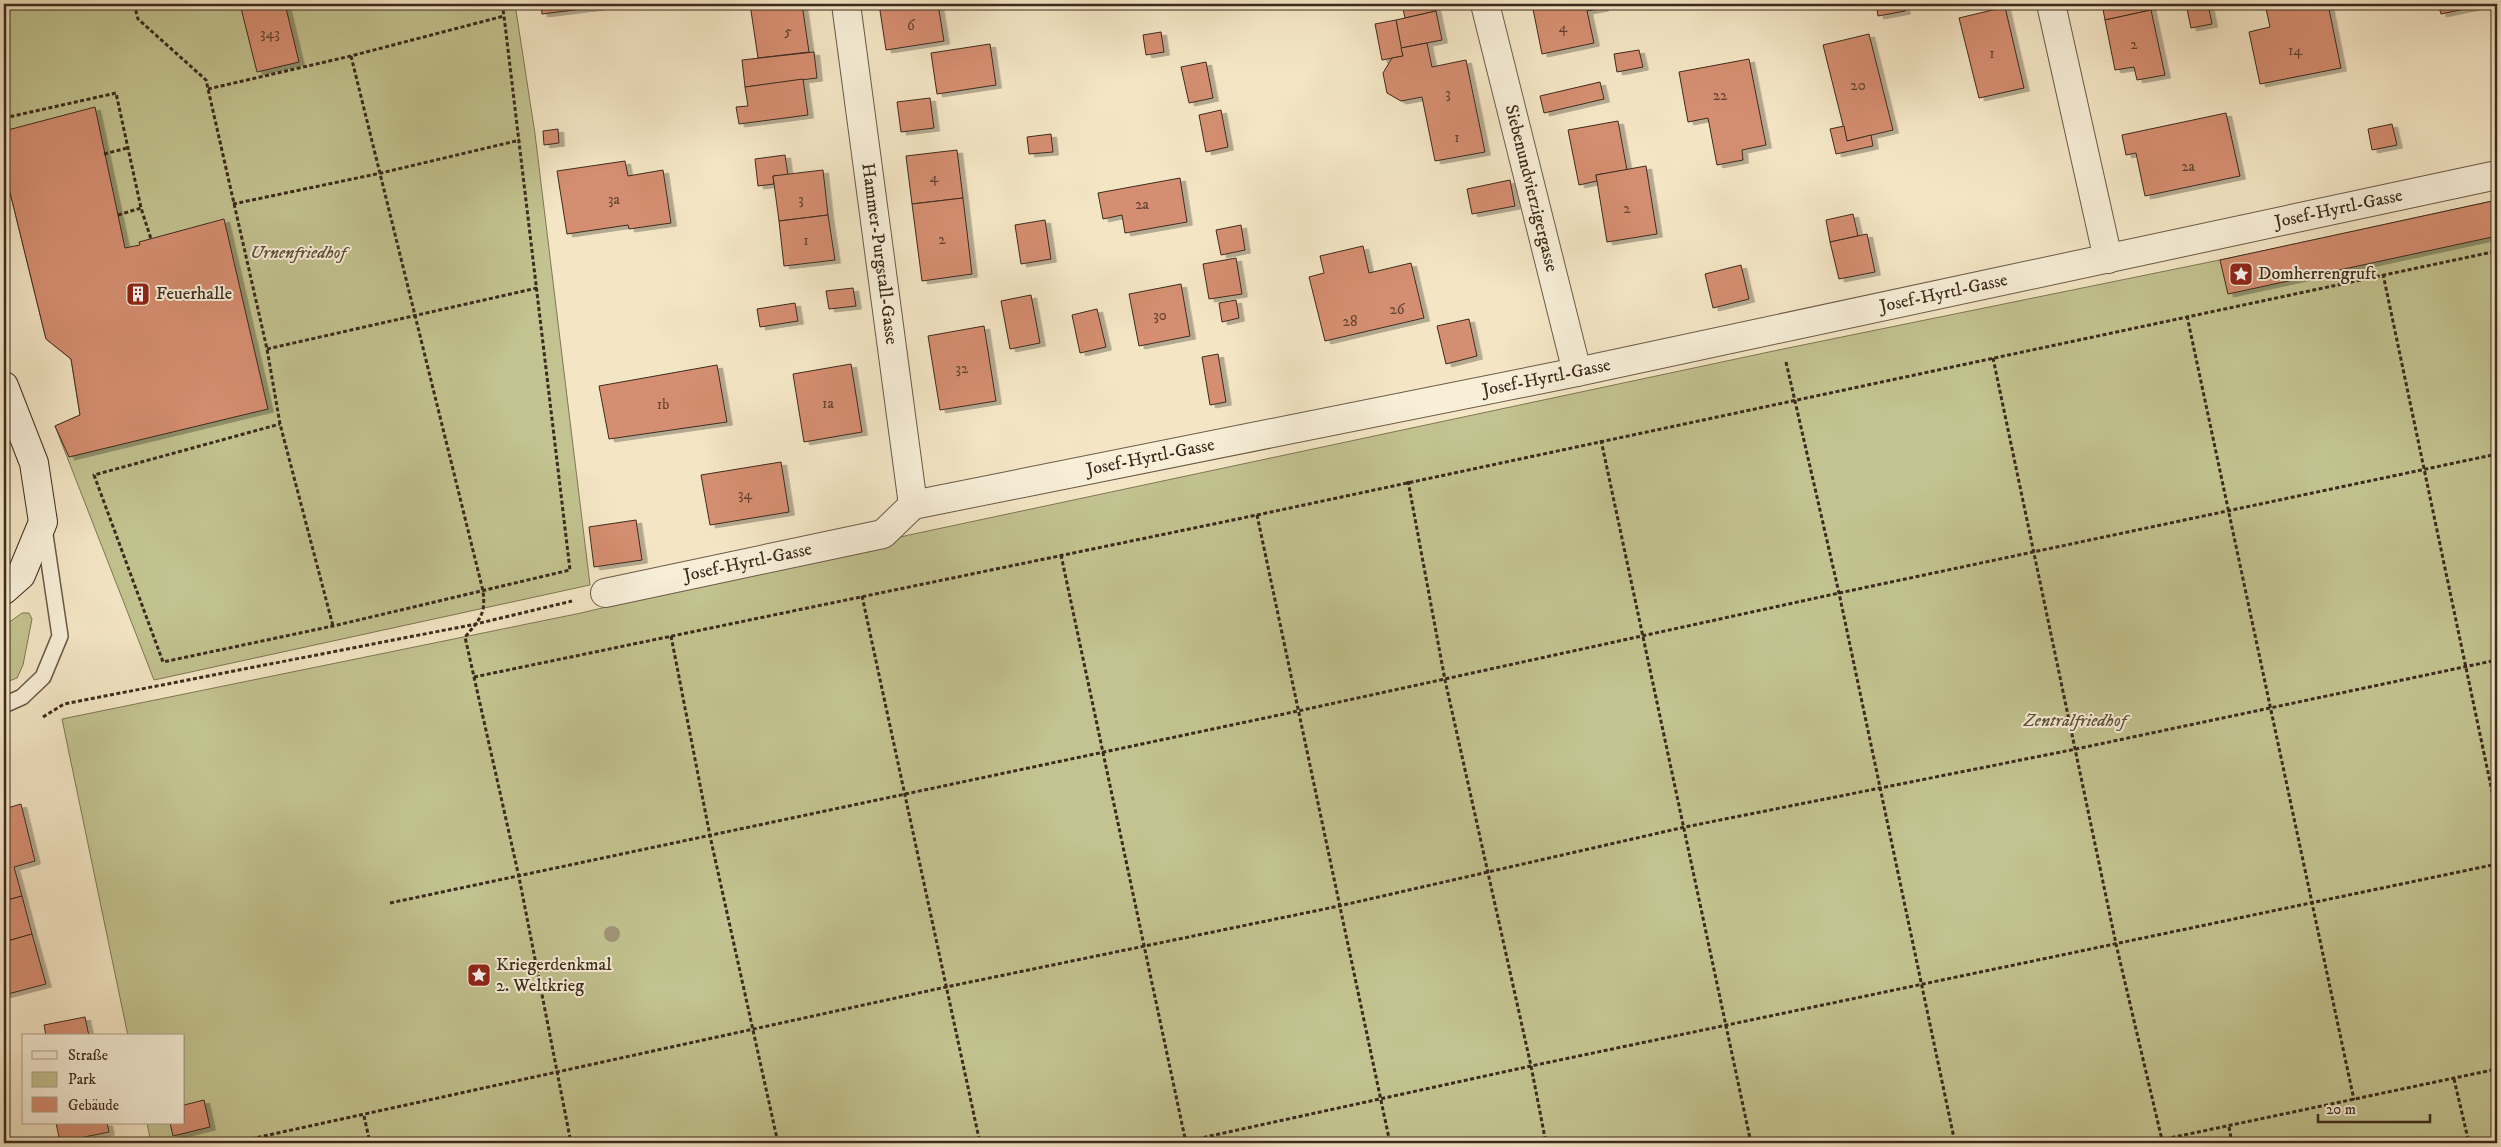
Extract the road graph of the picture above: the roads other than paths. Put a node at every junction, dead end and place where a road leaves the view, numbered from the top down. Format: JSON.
{"nodes":[{"id":1,"x":846,"y":4,"type":"edge"},
{"id":2,"x":1485,"y":4,"type":"edge"},
{"id":3,"x":2051,"y":4,"type":"edge"},
{"id":4,"x":2497,"y":175,"type":"edge"},
{"id":5,"x":2108,"y":259,"type":"junction"},
{"id":6,"x":1578,"y":372,"type":"junction"},
{"id":7,"x":4,"y":386,"type":"edge"},
{"id":8,"x":913,"y":506,"type":"junction"},
{"id":9,"x":43,"y":522,"type":"junction"},
{"id":10,"x":4,"y":590,"type":"edge"},
{"id":11,"x":605,"y":593,"type":"road end"},
{"id":12,"x":4,"y":704,"type":"edge"}],
"edges":[{"from":1,"to":8,"type":"street","name":"Hammer-Purgstall-Gasse"},
{"from":2,"to":6,"type":"street","name":"Siebenundvierzigergasse"},
{"from":3,"to":5,"type":"street"},
{"from":4,"to":5,"type":"street","name":"Josef-Hyrtl-Gasse"},
{"from":5,"to":6,"type":"street","name":"Josef-Hyrtl-Gasse"},
{"from":6,"to":8,"type":"street","name":"Josef-Hyrtl-Gasse"},
{"from":7,"to":9,"type":"street"},
{"from":8,"to":11,"type":"street","name":"Josef-Hyrtl-Gasse"},
{"from":9,"to":10,"type":"street"},
{"from":9,"to":12,"type":"lane"}]}
